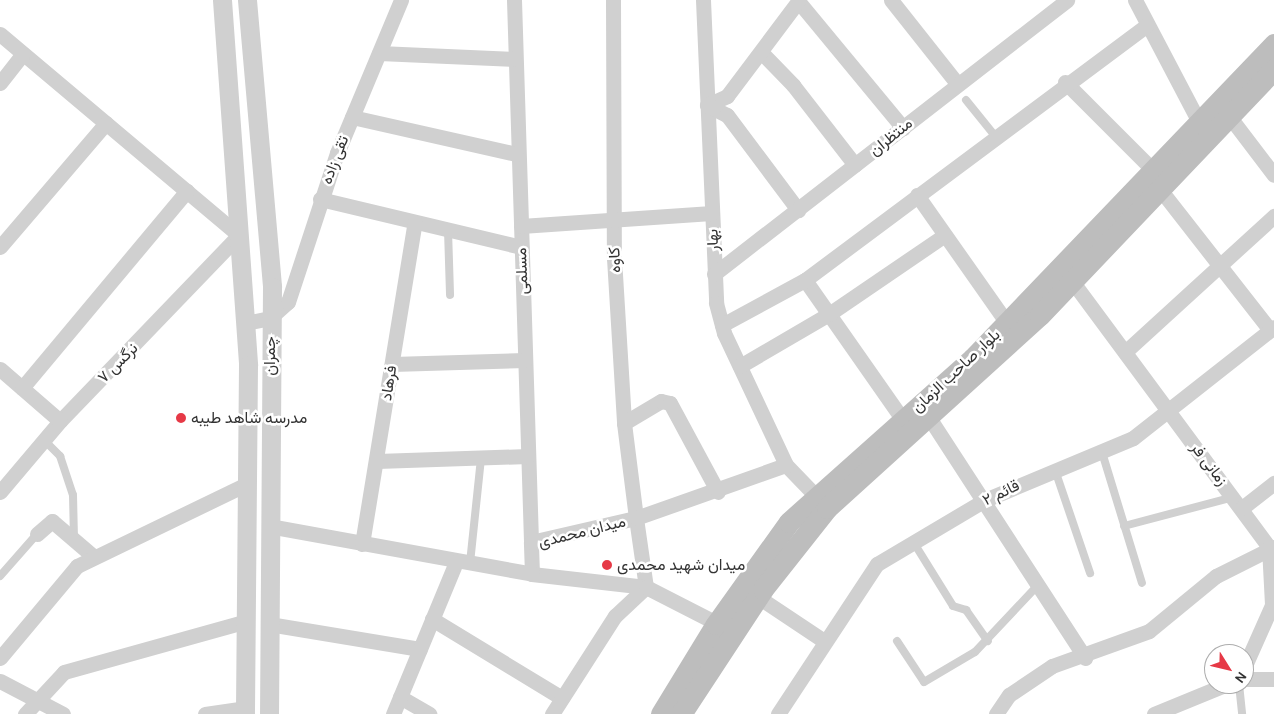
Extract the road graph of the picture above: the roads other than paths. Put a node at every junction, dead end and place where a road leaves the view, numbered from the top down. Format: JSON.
{"nodes":[{"id":1,"x":222,"y":0,"type":"edge"},
{"id":2,"x":247,"y":0,"type":"edge"},
{"id":3,"x":401,"y":0,"type":"edge"},
{"id":4,"x":514,"y":0,"type":"edge"},
{"id":5,"x":613,"y":0,"type":"edge"},
{"id":6,"x":891,"y":0,"type":"edge"},
{"id":7,"x":1067,"y":0,"type":"edge"},
{"id":8,"x":1135,"y":0,"type":"edge"},
{"id":9,"x":704,"y":1,"type":"edge"},
{"id":10,"x":799,"y":1,"type":"edge"},
{"id":11,"x":1048,"y":6,"type":"edge"},
{"id":12,"x":1146,"y":26,"type":"junction"},
{"id":13,"x":0,"y":34,"type":"edge"},
{"id":14,"x":1274,"y":44,"type":"edge"},
{"id":15,"x":379,"y":53,"type":"junction"},
{"id":16,"x":762,"y":53,"type":"junction"},
{"id":17,"x":24,"y":54,"type":"junction"},
{"id":18,"x":514,"y":58,"type":"junction"},
{"id":19,"x":1274,"y":69,"type":"edge"},
{"id":20,"x":956,"y":82,"type":"junction"},
{"id":21,"x":1065,"y":82,"type":"junction"},
{"id":22,"x":0,"y":83,"type":"edge"},
{"id":23,"x":966,"y":100,"type":"dead end"},
{"id":24,"x":708,"y":105,"type":"junction"},
{"id":25,"x":1229,"y":116,"type":"junction"},
{"id":26,"x":352,"y":117,"type":"junction"},
{"id":27,"x":106,"y":123,"type":"junction"},
{"id":28,"x":903,"y":128,"type":"junction"},
{"id":29,"x":1205,"y":128,"type":"junction"},
{"id":30,"x":995,"y":136,"type":"junction"},
{"id":31,"x":516,"y":154,"type":"junction"},
{"id":32,"x":855,"y":165,"type":"junction"},
{"id":33,"x":1274,"y":175,"type":"edge"},
{"id":34,"x":1156,"y":179,"type":"junction"},
{"id":35,"x":187,"y":191,"type":"junction"},
{"id":36,"x":918,"y":195,"type":"junction"},
{"id":37,"x":320,"y":199,"type":"junction"},
{"id":38,"x":798,"y":210,"type":"junction"},
{"id":39,"x":712,"y":213,"type":"junction"},
{"id":40,"x":1274,"y":216,"type":"edge"},
{"id":41,"x":614,"y":220,"type":"junction"},
{"id":42,"x":415,"y":222,"type":"junction"},
{"id":43,"x":520,"y":226,"type":"junction"},
{"id":44,"x":448,"y":230,"type":"junction"},
{"id":45,"x":238,"y":235,"type":"junction"},
{"id":46,"x":945,"y":235,"type":"junction"},
{"id":47,"x":0,"y":247,"type":"edge"},
{"id":48,"x":521,"y":247,"type":"junction"},
{"id":49,"x":1221,"y":267,"type":"junction"},
{"id":50,"x":714,"y":274,"type":"junction"},
{"id":51,"x":805,"y":280,"type":"junction"},
{"id":52,"x":1072,"y":281,"type":"junction"},
{"id":53,"x":450,"y":295,"type":"dead end"},
{"id":54,"x":829,"y":314,"type":"junction"},
{"id":55,"x":270,"y":318,"type":"junction"},
{"id":56,"x":245,"y":323,"type":"junction"},
{"id":57,"x":1007,"y":323,"type":"junction"},
{"id":58,"x":722,"y":325,"type":"junction"},
{"id":59,"x":1272,"y":328,"type":"edge"},
{"id":60,"x":1125,"y":352,"type":"junction"},
{"id":61,"x":525,"y":360,"type":"junction"},
{"id":62,"x":392,"y":364,"type":"junction"},
{"id":63,"x":740,"y":366,"type":"junction"},
{"id":64,"x":0,"y":369,"type":"edge"},
{"id":65,"x":22,"y":388,"type":"junction"},
{"id":66,"x":1169,"y":410,"type":"junction"},
{"id":67,"x":930,"y":419,"type":"junction"},
{"id":68,"x":903,"y":420,"type":"junction"},
{"id":69,"x":60,"y":421,"type":"junction"},
{"id":70,"x":624,"y":423,"type":"junction"},
{"id":71,"x":44,"y":440,"type":"junction"},
{"id":72,"x":1102,"y":450,"type":"junction"},
{"id":73,"x":528,"y":456,"type":"junction"},
{"id":74,"x":481,"y":458,"type":"junction"},
{"id":75,"x":377,"y":461,"type":"junction"},
{"id":76,"x":786,"y":465,"type":"junction"},
{"id":77,"x":1054,"y":468,"type":"junction"},
{"id":78,"x":1274,"y":483,"type":"edge"},
{"id":79,"x":247,"y":484,"type":"junction"},
{"id":80,"x":0,"y":492,"type":"edge"},
{"id":81,"x":718,"y":492,"type":"junction"},
{"id":82,"x":815,"y":495,"type":"junction"},
{"id":83,"x":985,"y":500,"type":"junction"},
{"id":84,"x":1238,"y":503,"type":"junction"},
{"id":85,"x":636,"y":518,"type":"junction"},
{"id":86,"x":269,"y":526,"type":"junction"},
{"id":87,"x":1124,"y":526,"type":"junction"},
{"id":88,"x":37,"y":534,"type":"joint"},
{"id":89,"x":74,"y":540,"type":"junction"},
{"id":90,"x":532,"y":542,"type":"junction"},
{"id":91,"x":914,"y":542,"type":"junction"},
{"id":92,"x":362,"y":544,"type":"junction"},
{"id":93,"x":1271,"y":547,"type":"edge"},
{"id":94,"x":94,"y":557,"type":"junction"},
{"id":95,"x":463,"y":564,"type":"junction"},
{"id":96,"x":1090,"y":573,"type":"dead end"},
{"id":97,"x":532,"y":574,"type":"junction"},
{"id":98,"x":0,"y":576,"type":"edge"},
{"id":99,"x":1142,"y":583,"type":"dead end"},
{"id":100,"x":1039,"y":584,"type":"junction"},
{"id":101,"x":646,"y":587,"type":"junction"},
{"id":102,"x":758,"y":597,"type":"junction"},
{"id":103,"x":432,"y":619,"type":"junction"},
{"id":104,"x":246,"y":621,"type":"junction"},
{"id":105,"x":269,"y":624,"type":"junction"},
{"id":106,"x":725,"y":628,"type":"junction"},
{"id":107,"x":897,"y":640,"type":"dead end"},
{"id":108,"x":824,"y":641,"type":"junction"},
{"id":109,"x":988,"y":641,"type":"junction"},
{"id":110,"x":1254,"y":646,"type":"edge"},
{"id":111,"x":420,"y":649,"type":"junction"},
{"id":112,"x":0,"y":658,"type":"edge"},
{"id":113,"x":1085,"y":658,"type":"junction"},
{"id":114,"x":1254,"y":679,"type":"edge"},
{"id":115,"x":1274,"y":679,"type":"edge"},
{"id":116,"x":0,"y":681,"type":"edge"},
{"id":117,"x":1207,"y":694,"type":"edge"},
{"id":118,"x":1240,"y":694,"type":"edge"},
{"id":119,"x":400,"y":697,"type":"junction"},
{"id":120,"x":562,"y":698,"type":"junction"},
{"id":121,"x":34,"y":700,"type":"junction"},
{"id":122,"x":245,"y":711,"type":"edge"},
{"id":123,"x":1171,"y":711,"type":"edge"},
{"id":124,"x":25,"y":714,"type":"edge"},
{"id":125,"x":63,"y":714,"type":"edge"},
{"id":126,"x":205,"y":714,"type":"edge"},
{"id":127,"x":268,"y":714,"type":"edge"},
{"id":128,"x":393,"y":714,"type":"edge"},
{"id":129,"x":429,"y":714,"type":"edge"},
{"id":130,"x":552,"y":714,"type":"edge"},
{"id":131,"x":661,"y":714,"type":"edge"},
{"id":132,"x":681,"y":714,"type":"edge"},
{"id":133,"x":778,"y":714,"type":"edge"},
{"id":134,"x":996,"y":714,"type":"edge"},
{"id":135,"x":1154,"y":714,"type":"edge"},
{"id":136,"x":1242,"y":714,"type":"edge"}],
"edges":[{"from":1,"to":45,"type":"street","name":"چمران"},
{"from":2,"to":55,"type":"street","name":"چمران"},
{"from":3,"to":15,"type":"street","name":"تقی زاده"},
{"from":4,"to":18,"type":"street","name":"مسلمی"},
{"from":5,"to":41,"type":"street","name":"کاوه"},
{"from":6,"to":20,"type":"street"},
{"from":7,"to":11,"type":"street","name":"منتظران"},
{"from":8,"to":12,"type":"street"},
{"from":9,"to":24,"type":"street","name":"بهار"},
{"from":10,"to":16,"type":"street"},
{"from":10,"to":28,"type":"street"},
{"from":11,"to":20,"type":"street","name":"منتظران"},
{"from":12,"to":21,"type":"street"},
{"from":12,"to":29,"type":"street"},
{"from":13,"to":17,"type":"street"},
{"from":14,"to":29,"type":"main road","name":"بلوار صاحب الزمان"},
{"from":15,"to":18,"type":"street"},
{"from":15,"to":26,"type":"street","name":"تقی زاده"},
{"from":16,"to":24,"type":"street"},
{"from":16,"to":32,"type":"street"},
{"from":17,"to":22,"type":"street"},
{"from":17,"to":27,"type":"street"},
{"from":18,"to":31,"type":"street","name":"مسلمی"},
{"from":19,"to":25,"type":"main road","name":"بلوار صاحب الزمان"},
{"from":20,"to":28,"type":"street","name":"منتظران"},
{"from":21,"to":30,"type":"street"},
{"from":21,"to":34,"type":"street"},
{"from":23,"to":30,"type":"lane"},
{"from":24,"to":38,"type":"street"},
{"from":24,"to":39,"type":"street","name":"بهار"},
{"from":25,"to":29,"type":"main road","name":"بلوار صاحب الزمان"},
{"from":25,"to":33,"type":"street"},
{"from":26,"to":31,"type":"street"},
{"from":26,"to":37,"type":"street","name":"تقی زاده"},
{"from":27,"to":35,"type":"street"},
{"from":27,"to":47,"type":"street"},
{"from":28,"to":32,"type":"street","name":"منتظران"},
{"from":29,"to":34,"type":"main road","name":"بلوار صاحب الزمان"},
{"from":30,"to":36,"type":"street"},
{"from":31,"to":43,"type":"street","name":"مسلمی"},
{"from":32,"to":38,"type":"street","name":"منتظران"},
{"from":34,"to":49,"type":"street"},
{"from":34,"to":52,"type":"main road","name":"بلوار صاحب الزمان"},
{"from":34,"to":57,"type":"main road","name":"بلوار صاحب الزمان"},
{"from":35,"to":45,"type":"street"},
{"from":35,"to":65,"type":"street"},
{"from":36,"to":46,"type":"street"},
{"from":36,"to":51,"type":"street"},
{"from":37,"to":42,"type":"street"},
{"from":37,"to":55,"type":"street","name":"تقی زاده"},
{"from":38,"to":50,"type":"street","name":"منتظران"},
{"from":39,"to":41,"type":"street"},
{"from":39,"to":50,"type":"street","name":"بهار"},
{"from":40,"to":49,"type":"street"},
{"from":41,"to":43,"type":"street"},
{"from":41,"to":70,"type":"street","name":"کاوه"},
{"from":42,"to":44,"type":"street"},
{"from":42,"to":62,"type":"street","name":"فرهاد"},
{"from":43,"to":48,"type":"street","name":"مسلمی"},
{"from":44,"to":48,"type":"street"},
{"from":44,"to":53,"type":"lane"},
{"from":45,"to":56,"type":"street","name":"چمران"},
{"from":45,"to":69,"type":"street","name":"نرگس ۷"},
{"from":46,"to":54,"type":"street"},
{"from":46,"to":57,"type":"street"},
{"from":48,"to":61,"type":"street","name":"مسلمی"},
{"from":49,"to":59,"type":"street"},
{"from":49,"to":60,"type":"street"},
{"from":50,"to":58,"type":"street","name":"بهار"},
{"from":51,"to":54,"type":"street"},
{"from":51,"to":58,"type":"street"},
{"from":52,"to":60,"type":"street","name":"زمانی فر"},
{"from":52,"to":67,"type":"main road","name":"بلوار صاحب الزمان"},
{"from":54,"to":63,"type":"street"},
{"from":54,"to":68,"type":"street"},
{"from":55,"to":56,"type":"street"},
{"from":55,"to":86,"type":"street","name":"چمران"},
{"from":56,"to":79,"type":"street","name":"چمران"},
{"from":57,"to":68,"type":"main road","name":"بلوار صاحب الزمان"},
{"from":58,"to":63,"type":"street","name":"بهار"},
{"from":59,"to":66,"type":"street","name":"قائم ۲"},
{"from":60,"to":66,"type":"street","name":"زمانی فر"},
{"from":61,"to":62,"type":"street"},
{"from":61,"to":73,"type":"street","name":"مسلمی"},
{"from":62,"to":75,"type":"street","name":"فرهاد"},
{"from":63,"to":76,"type":"street","name":"بهار"},
{"from":64,"to":65,"type":"street"},
{"from":65,"to":69,"type":"street"},
{"from":66,"to":72,"type":"street","name":"قائم ۲"},
{"from":66,"to":84,"type":"street","name":"زمانی فر"},
{"from":67,"to":83,"type":"street"},
{"from":67,"to":102,"type":"main road","name":"بلوار صاحب الزمان"},
{"from":68,"to":82,"type":"main road","name":"بلوار صاحب الزمان"},
{"from":69,"to":71,"type":"street","name":"نرگس ۷"},
{"from":70,"to":81,"type":"street"},
{"from":70,"to":85,"type":"street","name":"کاوه"},
{"from":71,"to":80,"type":"street","name":"نرگس ۷"},
{"from":71,"to":89,"type":"lane"},
{"from":72,"to":77,"type":"street","name":"قائم ۲"},
{"from":72,"to":87,"type":"lane"},
{"from":73,"to":74,"type":"street"},
{"from":73,"to":90,"type":"street","name":"مسلمی"},
{"from":74,"to":75,"type":"street"},
{"from":74,"to":95,"type":"lane"},
{"from":75,"to":92,"type":"street","name":"فرهاد"},
{"from":76,"to":81,"type":"street"},
{"from":76,"to":82,"type":"street","name":"بهار"},
{"from":77,"to":83,"type":"street","name":"قائم ۲"},
{"from":77,"to":96,"type":"lane"},
{"from":78,"to":84,"type":"street"},
{"from":79,"to":94,"type":"street"},
{"from":79,"to":104,"type":"street","name":"چمران"},
{"from":81,"to":85,"type":"street"},
{"from":82,"to":106,"type":"main road","name":"بلوار صاحب الزمان"},
{"from":83,"to":91,"type":"street","name":"قائم ۲"},
{"from":83,"to":100,"type":"street"},
{"from":84,"to":87,"type":"lane"},
{"from":84,"to":93,"type":"street","name":"زمانی فر"},
{"from":85,"to":90,"type":"street","name":"میدان محمدی"},
{"from":85,"to":101,"type":"street","name":"میدان محمدی"},
{"from":86,"to":92,"type":"street"},
{"from":86,"to":105,"type":"street","name":"چمران"},
{"from":87,"to":99,"type":"lane"},
{"from":88,"to":89,"type":"street"},
{"from":88,"to":98,"type":"lane"},
{"from":89,"to":94,"type":"street"},
{"from":90,"to":97,"type":"street","name":"میدان محمدی"},
{"from":91,"to":108,"type":"street","name":"قائم ۲"},
{"from":91,"to":109,"type":"lane"},
{"from":92,"to":95,"type":"street"},
{"from":93,"to":110,"type":"street","name":"زمانی فر"},
{"from":93,"to":113,"type":"street"},
{"from":94,"to":112,"type":"street"},
{"from":95,"to":97,"type":"street"},
{"from":95,"to":103,"type":"street"},
{"from":97,"to":101,"type":"street","name":"میدان محمدی"},
{"from":100,"to":109,"type":"lane"},
{"from":100,"to":113,"type":"street"},
{"from":101,"to":106,"type":"street"},
{"from":101,"to":120,"type":"street"},
{"from":102,"to":106,"type":"main road","name":"بلوار صاحب الزمان"},
{"from":102,"to":108,"type":"street"},
{"from":103,"to":111,"type":"street"},
{"from":103,"to":120,"type":"street"},
{"from":104,"to":121,"type":"street"},
{"from":104,"to":122,"type":"street","name":"چمران"},
{"from":105,"to":111,"type":"street"},
{"from":105,"to":127,"type":"street","name":"چمران"},
{"from":106,"to":131,"type":"main road","name":"بلوار صاحب الزمان"},
{"from":106,"to":132,"type":"main road","name":"بلوار صاحب الزمان"},
{"from":107,"to":109,"type":"lane"},
{"from":108,"to":133,"type":"street","name":"قائم ۲"},
{"from":111,"to":119,"type":"street"},
{"from":113,"to":134,"type":"street"},
{"from":114,"to":115,"type":"street"},
{"from":116,"to":121,"type":"street"},
{"from":117,"to":123,"type":"street"},
{"from":118,"to":136,"type":"lane"},
{"from":119,"to":128,"type":"street"},
{"from":119,"to":129,"type":"street"},
{"from":120,"to":130,"type":"street"},
{"from":121,"to":124,"type":"street"},
{"from":121,"to":125,"type":"street"},
{"from":122,"to":126,"type":"street"},
{"from":123,"to":135,"type":"street"}]}
